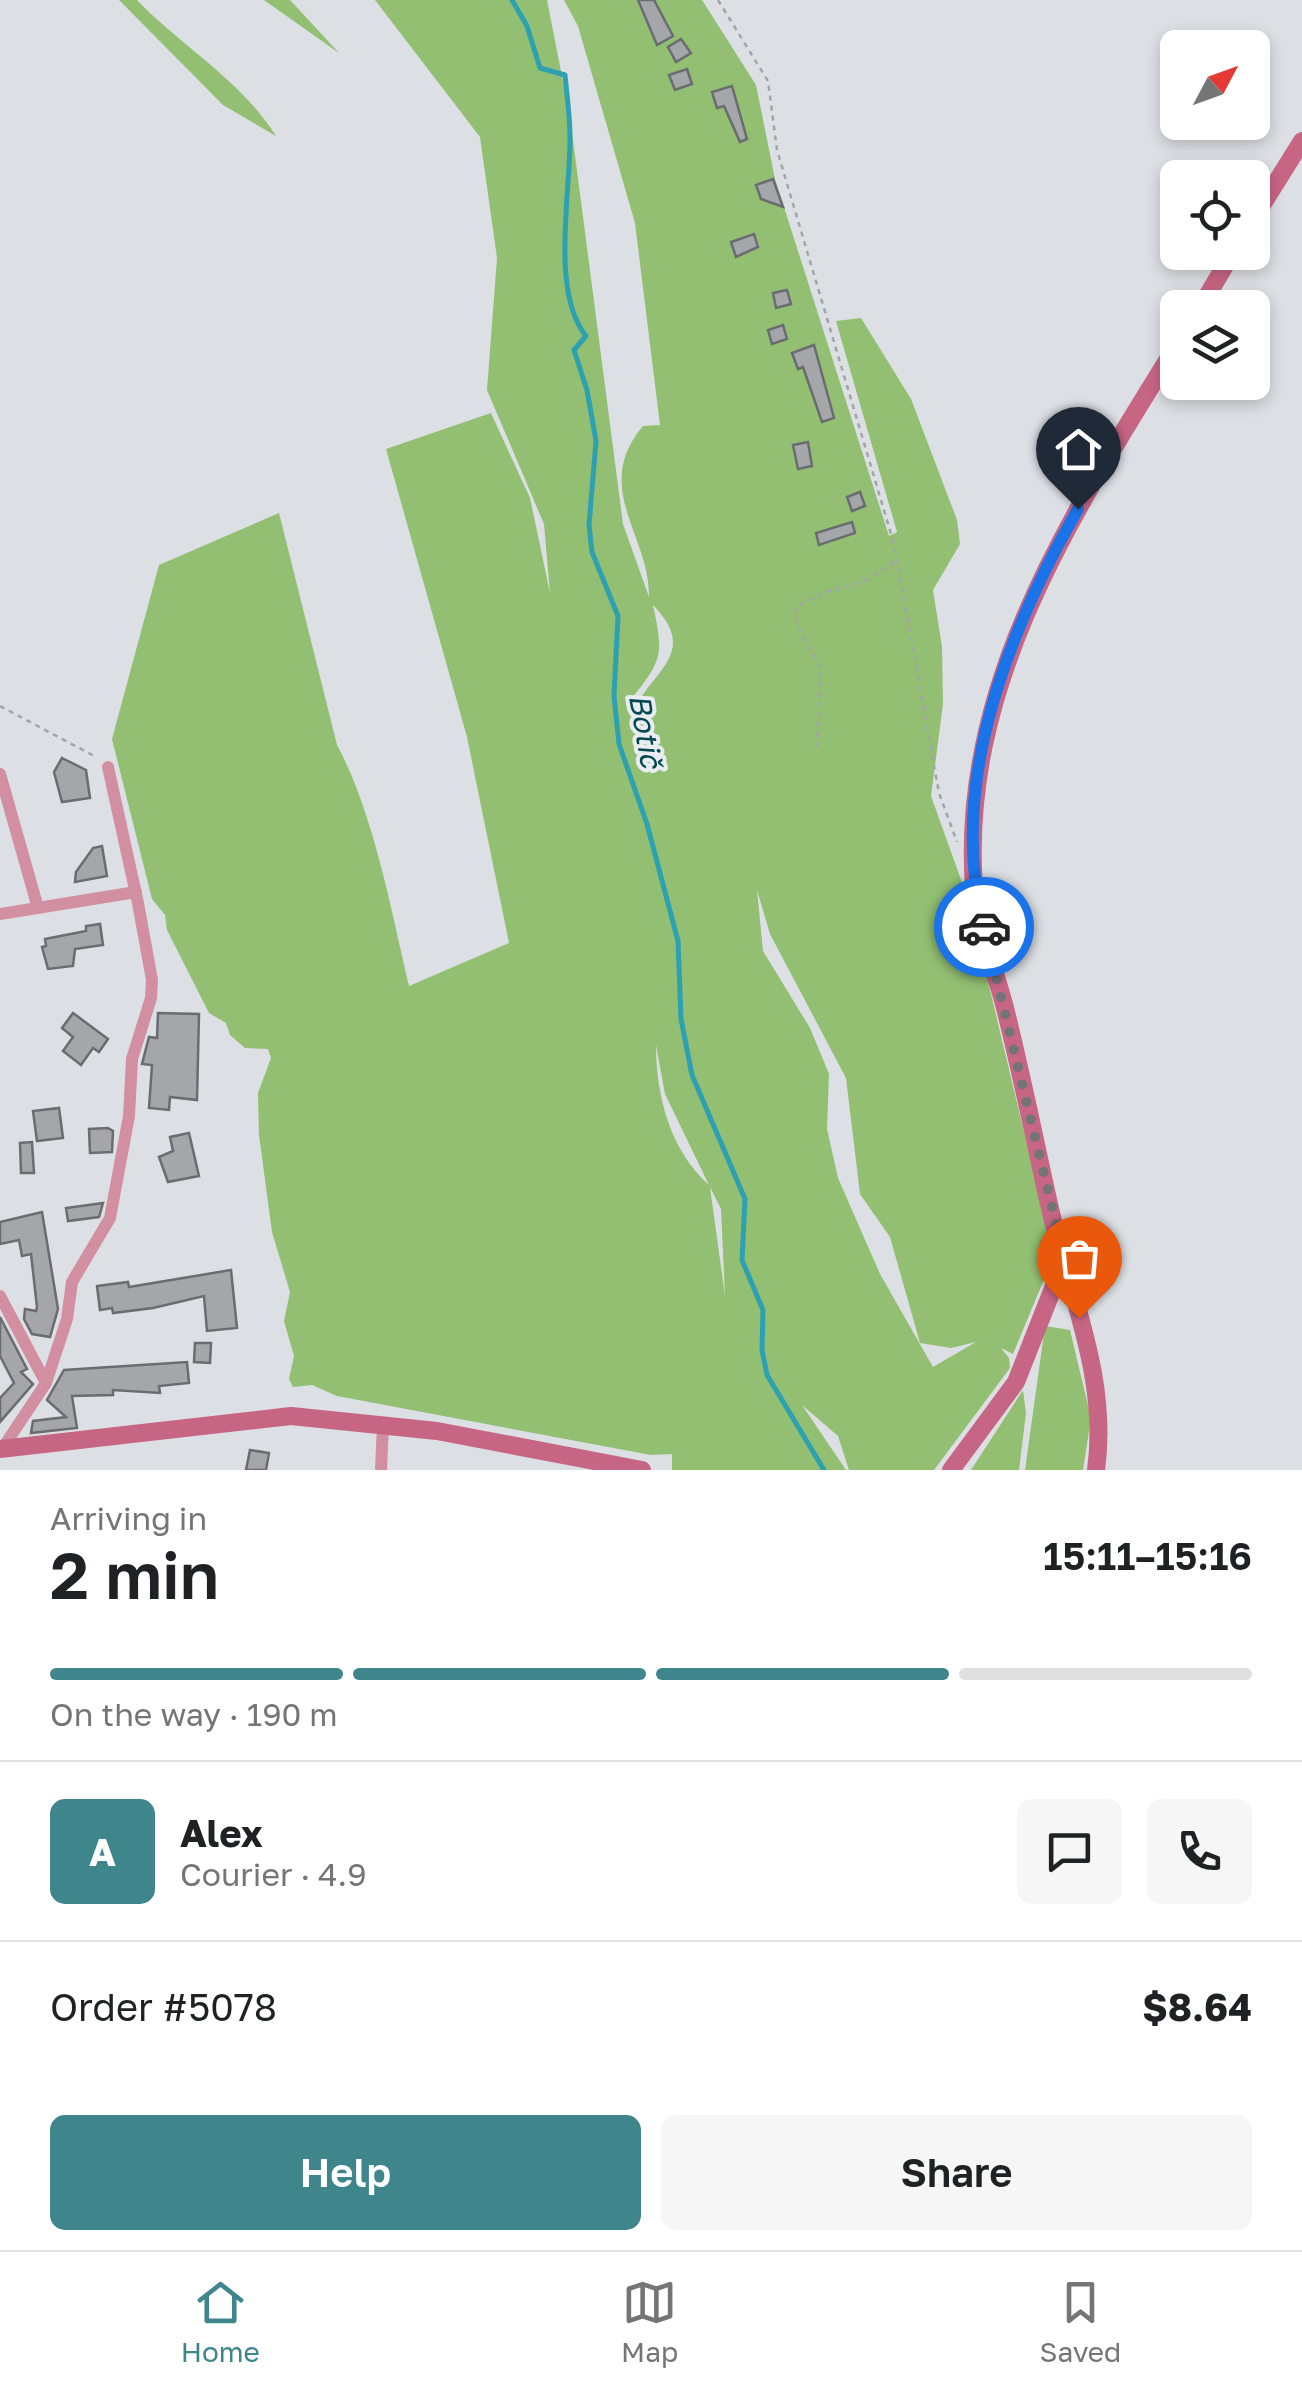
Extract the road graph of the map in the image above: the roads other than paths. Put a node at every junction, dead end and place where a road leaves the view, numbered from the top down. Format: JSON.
{"nodes":[{"id":1,"x":1302,"y":141,"type":"edge"},
{"id":2,"x":1270,"y":193,"type":"edge"},
{"id":3,"x":1160,"y":374,"type":"edge"},
{"id":4,"x":108,"y":767,"type":"road end"},
{"id":5,"x":0,"y":774,"type":"edge"},
{"id":6,"x":136,"y":892,"type":"junction"},
{"id":7,"x":38,"y":908,"type":"junction"},
{"id":8,"x":0,"y":914,"type":"edge"},
{"id":9,"x":1063,"y":1263,"type":"junction"},
{"id":10,"x":0,"y":1296,"type":"edge"},
{"id":11,"x":46,"y":1383,"type":"junction"},
{"id":12,"x":383,"y":1426,"type":"junction"},
{"id":13,"x":1,"y":1449,"type":"edge"},
{"id":14,"x":381,"y":1470,"type":"edge"},
{"id":15,"x":642,"y":1470,"type":"edge"},
{"id":16,"x":950,"y":1470,"type":"edge"},
{"id":17,"x":1096,"y":1470,"type":"edge"}],
"edges":[{"from":1,"to":2,"type":"street"},
{"from":3,"to":9,"type":"street"},
{"from":4,"to":6,"type":"street"},
{"from":5,"to":7,"type":"street"},
{"from":6,"to":7,"type":"street"},
{"from":6,"to":11,"type":"street"},
{"from":7,"to":8,"type":"street"},
{"from":9,"to":16,"type":"street"},
{"from":9,"to":17,"type":"street"},
{"from":10,"to":11,"type":"street"},
{"from":11,"to":13,"type":"street"},
{"from":12,"to":13,"type":"street"},
{"from":12,"to":14,"type":"street"},
{"from":12,"to":15,"type":"street"}]}
